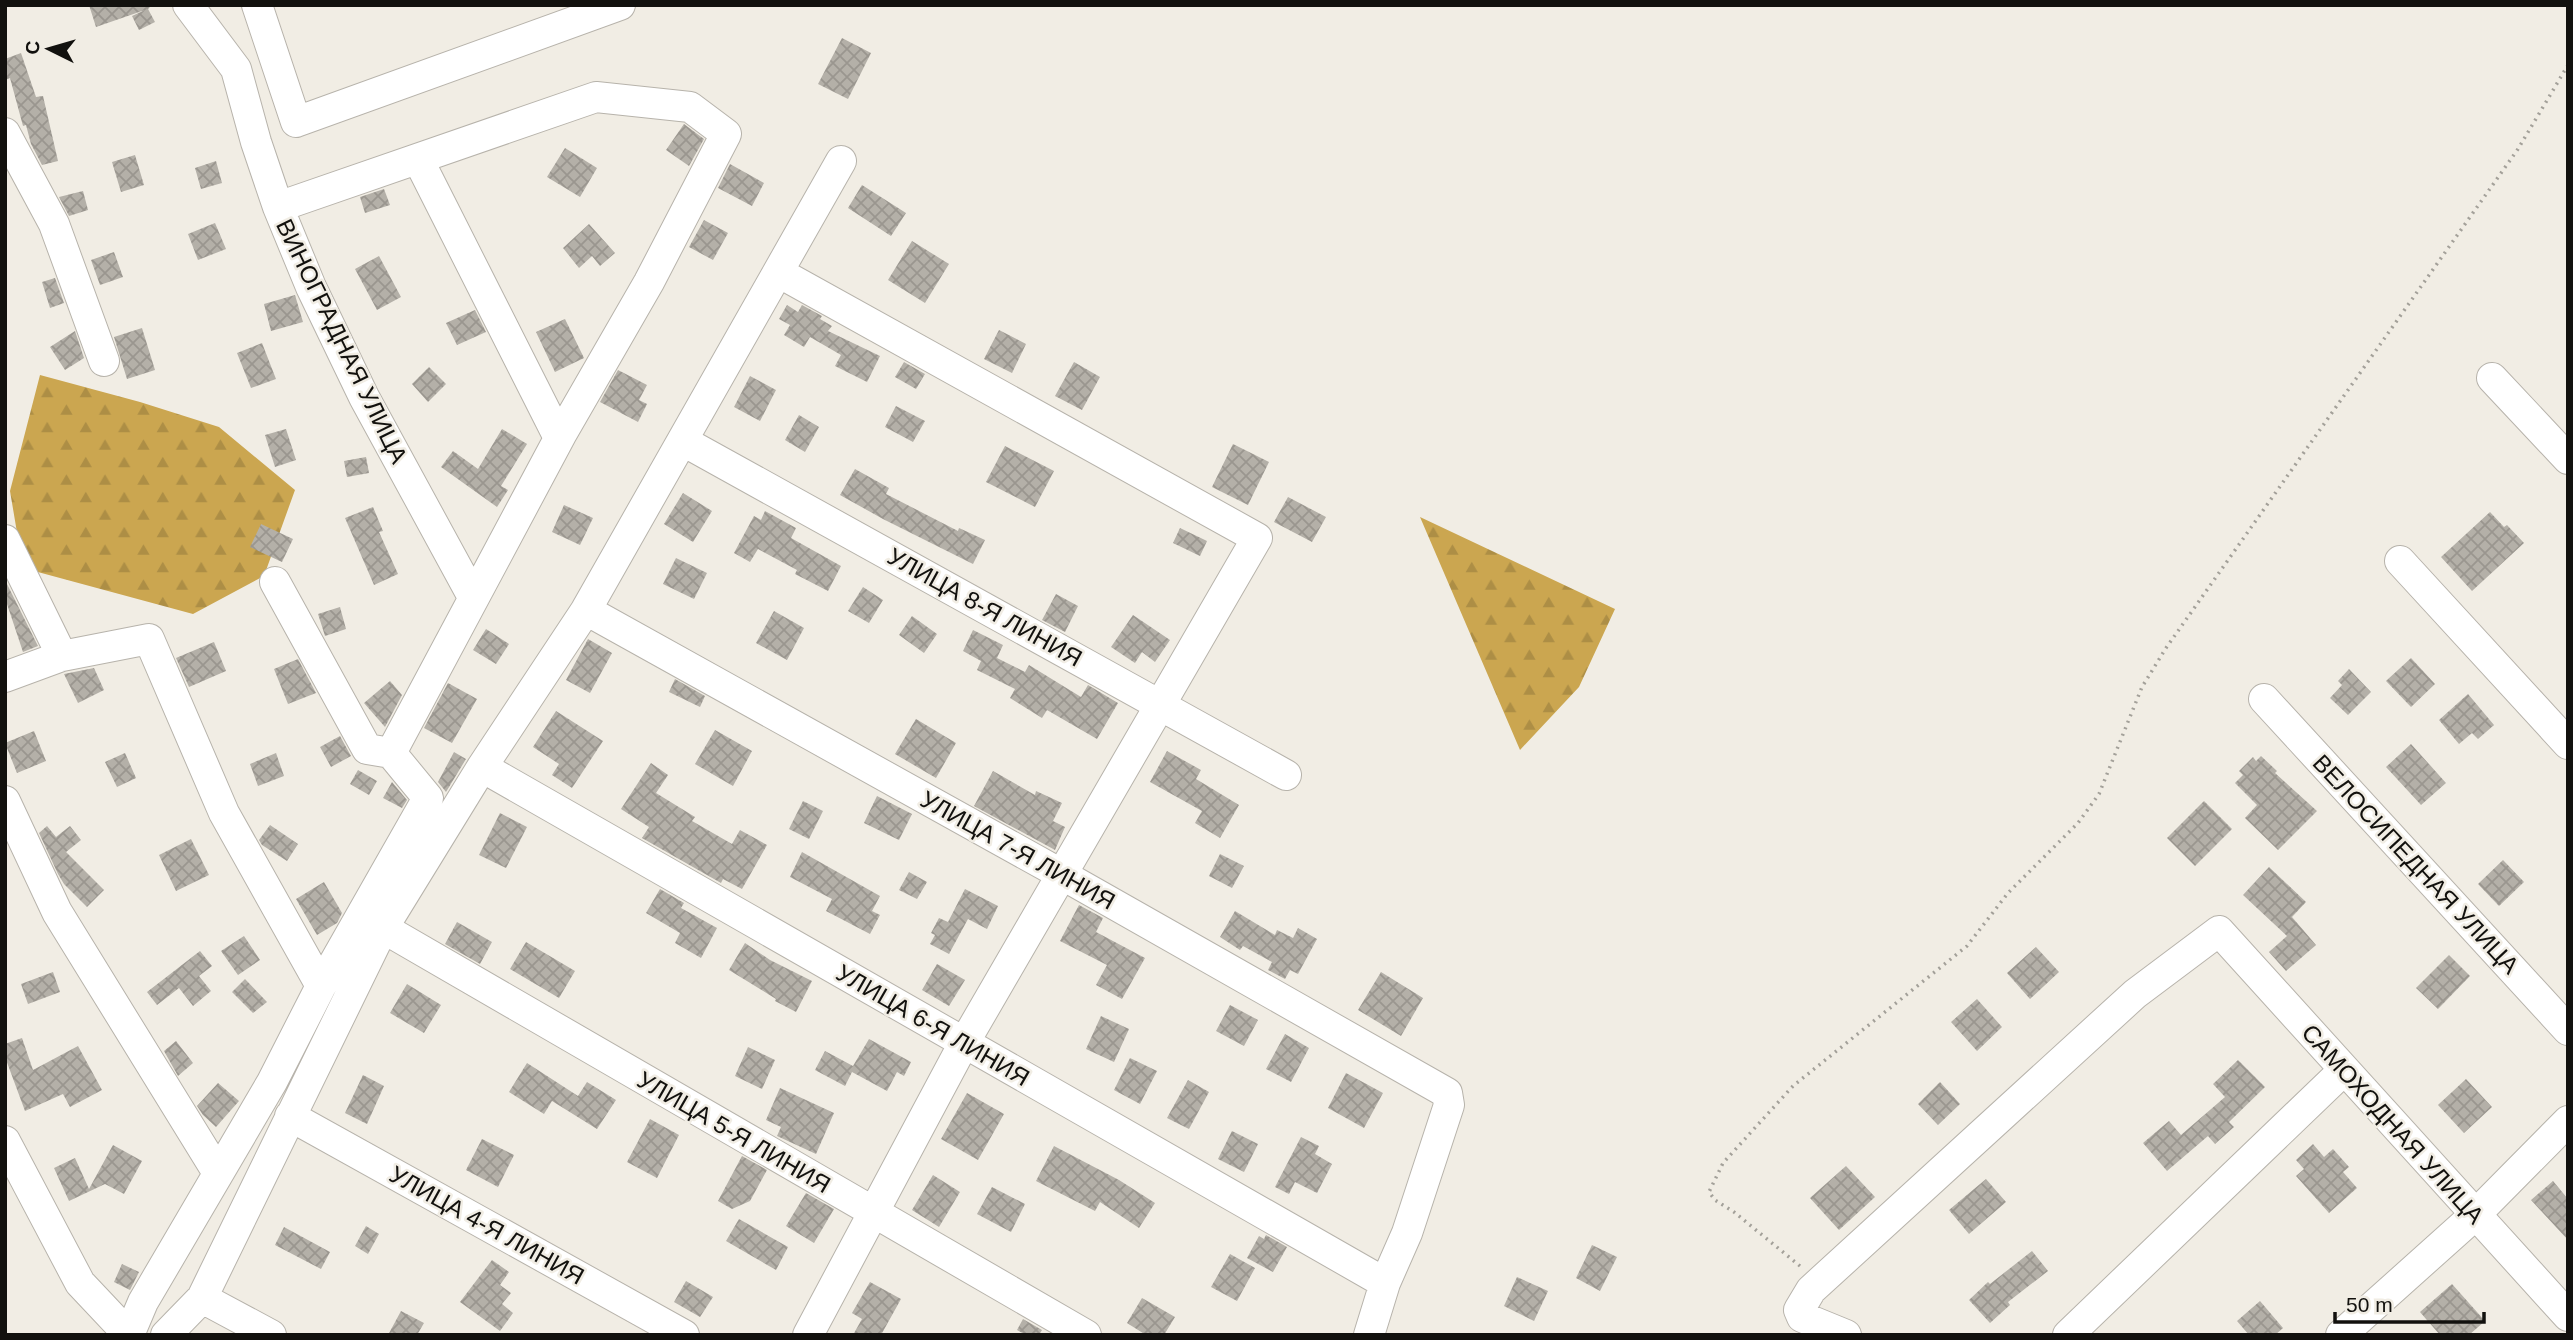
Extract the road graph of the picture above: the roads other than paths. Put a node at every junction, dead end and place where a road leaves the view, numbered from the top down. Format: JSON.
{"nodes":[{"id":1,"x":188,"y":5,"type":"edge"},
{"id":2,"x":257,"y":5,"type":"edge"},
{"id":3,"x":620,"y":5,"type":"edge"},
{"id":4,"x":5,"y":133,"type":"edge"},
{"id":5,"x":418,"y":159,"type":"junction"},
{"id":6,"x":841,"y":161,"type":"dead end"},
{"id":7,"x":278,"y":207,"type":"junction"},
{"id":8,"x":778,"y":272,"type":"junction"},
{"id":9,"x":104,"y":361,"type":"dead end"},
{"id":10,"x":2492,"y":378,"type":"dead end"},
{"id":11,"x":559,"y":439,"type":"junction"},
{"id":12,"x":683,"y":441,"type":"junction"},
{"id":13,"x":2568,"y":459,"type":"edge"},
{"id":14,"x":5,"y":540,"type":"edge"},
{"id":15,"x":2400,"y":561,"type":"dead end"},
{"id":16,"x":275,"y":582,"type":"dead end"},
{"id":17,"x":473,"y":597,"type":"junction"},
{"id":18,"x":586,"y":610,"type":"junction"},
{"id":19,"x":62,"y":656,"type":"junction"},
{"id":20,"x":5,"y":677,"type":"edge"},
{"id":21,"x":2264,"y":699,"type":"dead end"},
{"id":22,"x":1161,"y":705,"type":"junction"},
{"id":23,"x":2568,"y":744,"type":"edge"},
{"id":24,"x":391,"y":753,"type":"junction"},
{"id":25,"x":482,"y":767,"type":"junction"},
{"id":26,"x":1286,"y":775,"type":"dead end"},
{"id":27,"x":5,"y":801,"type":"edge"},
{"id":28,"x":1061,"y":874,"type":"junction"},
{"id":29,"x":383,"y":928,"type":"junction"},
{"id":30,"x":321,"y":986,"type":"junction"},
{"id":31,"x":2568,"y":1030,"type":"edge"},
{"id":32,"x":964,"y":1043,"type":"junction"},
{"id":33,"x":2344,"y":1070,"type":"junction"},
{"id":34,"x":290,"y":1115,"type":"junction"},
{"id":35,"x":2568,"y":1121,"type":"edge"},
{"id":36,"x":5,"y":1141,"type":"edge"},
{"id":37,"x":218,"y":1173,"type":"junction"},
{"id":38,"x":873,"y":1212,"type":"junction"},
{"id":39,"x":2475,"y":1214,"type":"junction"},
{"id":40,"x":1385,"y":1283,"type":"junction"},
{"id":41,"x":202,"y":1298,"type":"junction"},
{"id":42,"x":2568,"y":1316,"type":"edge"},
{"id":43,"x":129,"y":1335,"type":"edge"},
{"id":44,"x":166,"y":1335,"type":"edge"},
{"id":45,"x":271,"y":1335,"type":"edge"},
{"id":46,"x":684,"y":1335,"type":"edge"},
{"id":47,"x":808,"y":1335,"type":"edge"},
{"id":48,"x":1086,"y":1335,"type":"edge"},
{"id":49,"x":1369,"y":1335,"type":"edge"},
{"id":50,"x":1846,"y":1335,"type":"edge"},
{"id":51,"x":2068,"y":1335,"type":"edge"},
{"id":52,"x":2341,"y":1335,"type":"edge"}],
"edges":[{"from":1,"to":7,"type":"street","name":"ВИНОГРАДНАЯ УЛИЦА"},
{"from":2,"to":3,"type":"street"},
{"from":4,"to":9,"type":"street"},
{"from":5,"to":7,"type":"street"},
{"from":5,"to":11,"type":"street"},
{"from":5,"to":11,"type":"street"},
{"from":6,"to":8,"type":"street"},
{"from":7,"to":17,"type":"street","name":"ВИНОГРАДНАЯ УЛИЦА"},
{"from":8,"to":12,"type":"street"},
{"from":8,"to":22,"type":"street"},
{"from":10,"to":13,"type":"street"},
{"from":11,"to":17,"type":"street"},
{"from":12,"to":18,"type":"street"},
{"from":12,"to":22,"type":"street","name":"УЛИЦА 8-Я ЛИНИЯ"},
{"from":14,"to":19,"type":"street"},
{"from":15,"to":23,"type":"street"},
{"from":16,"to":24,"type":"street"},
{"from":17,"to":24,"type":"street"},
{"from":18,"to":25,"type":"street"},
{"from":18,"to":28,"type":"street","name":"УЛИЦА 7-Я ЛИНИЯ"},
{"from":19,"to":20,"type":"street"},
{"from":19,"to":30,"type":"street"},
{"from":21,"to":31,"type":"street","name":"ВЕЛОСИПЕДНАЯ УЛИЦА"},
{"from":22,"to":26,"type":"street","name":"УЛИЦА 8-Я ЛИНИЯ"},
{"from":22,"to":28,"type":"street"},
{"from":24,"to":30,"type":"street"},
{"from":25,"to":29,"type":"street"},
{"from":25,"to":32,"type":"street","name":"УЛИЦА 6-Я ЛИНИЯ"},
{"from":27,"to":37,"type":"street"},
{"from":28,"to":32,"type":"street"},
{"from":28,"to":40,"type":"street","name":"УЛИЦА 7-Я ЛИНИЯ"},
{"from":29,"to":34,"type":"street"},
{"from":29,"to":38,"type":"street","name":"УЛИЦА 5-Я ЛИНИЯ"},
{"from":30,"to":37,"type":"street"},
{"from":32,"to":38,"type":"street"},
{"from":32,"to":40,"type":"street","name":"УЛИЦА 6-Я ЛИНИЯ"},
{"from":33,"to":39,"type":"street","name":"САМОХОДНАЯ УЛИЦА"},
{"from":33,"to":50,"type":"street","name":"САМОХОДНАЯ УЛИЦА"},
{"from":33,"to":51,"type":"street"},
{"from":34,"to":41,"type":"street"},
{"from":34,"to":46,"type":"street","name":"УЛИЦА 4-Я ЛИНИЯ"},
{"from":35,"to":39,"type":"street"},
{"from":36,"to":43,"type":"street"},
{"from":37,"to":43,"type":"street"},
{"from":38,"to":47,"type":"street"},
{"from":38,"to":48,"type":"street","name":"УЛИЦА 5-Я ЛИНИЯ"},
{"from":39,"to":42,"type":"street","name":"САМОХОДНАЯ УЛИЦА"},
{"from":39,"to":52,"type":"street"},
{"from":40,"to":49,"type":"street"},
{"from":41,"to":44,"type":"street"},
{"from":41,"to":45,"type":"street"}]}
